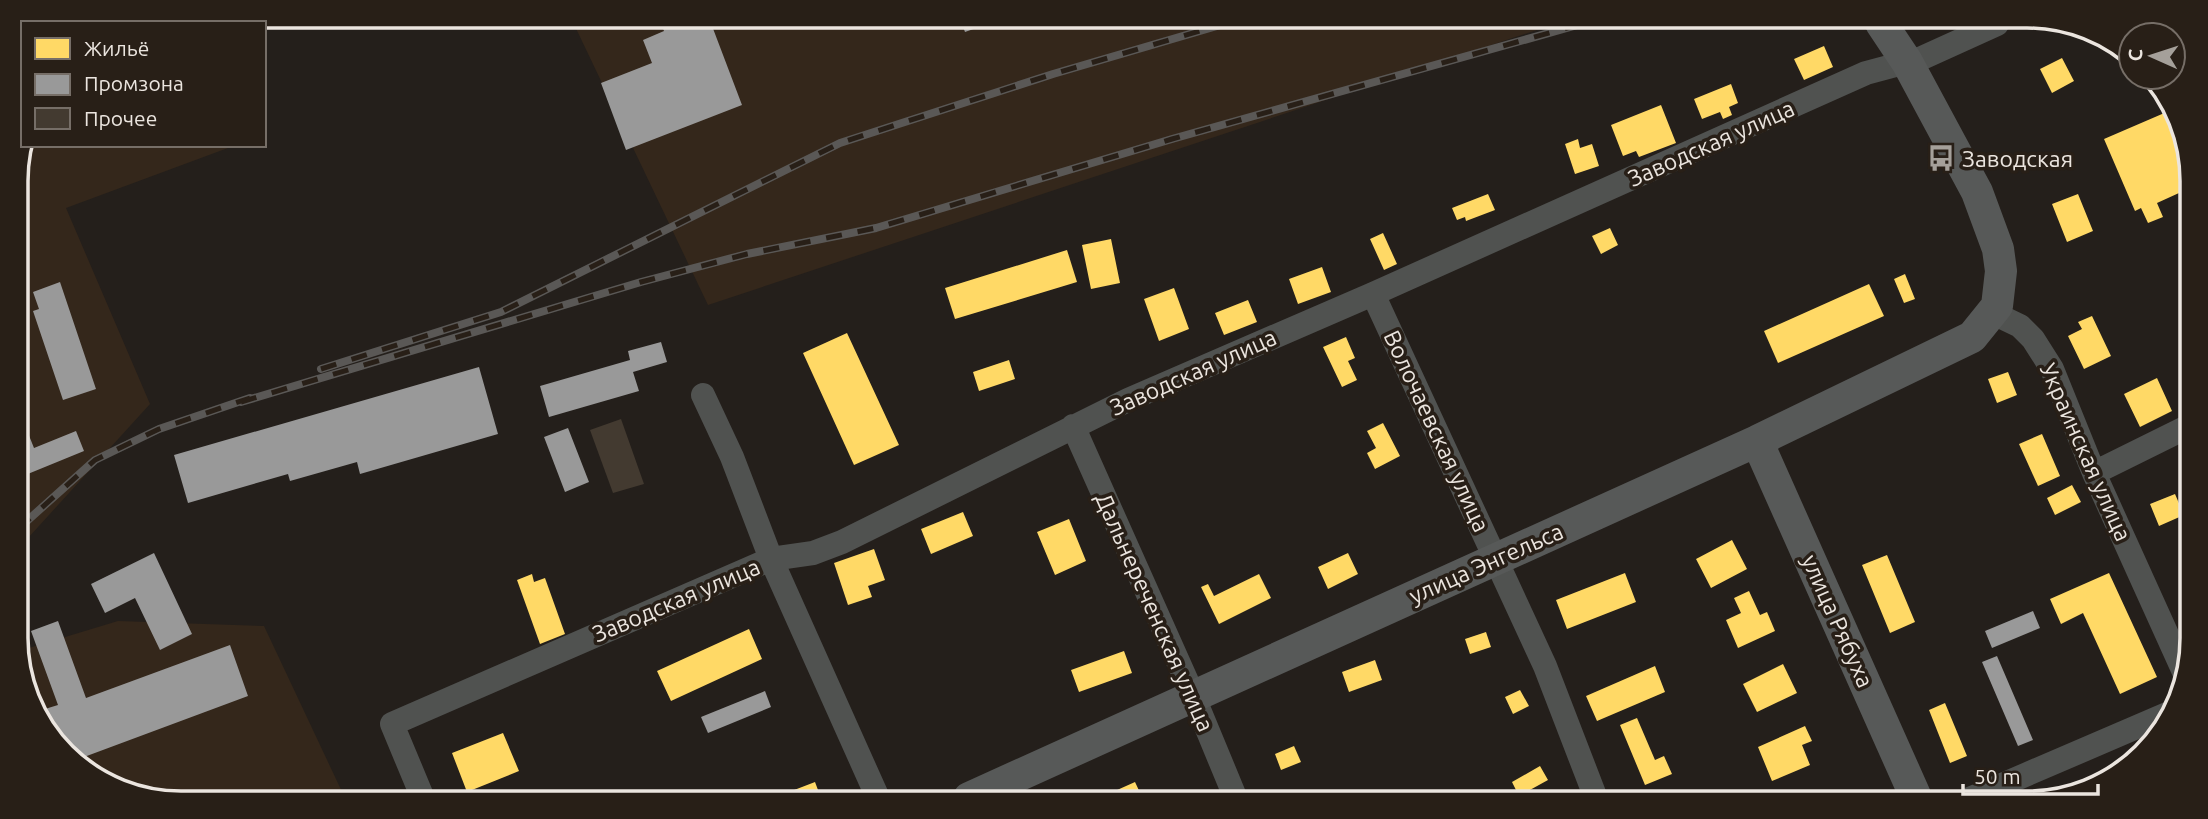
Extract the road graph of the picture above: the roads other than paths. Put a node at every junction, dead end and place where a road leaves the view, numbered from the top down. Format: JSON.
{"nodes":[{"id":1,"x":1884,"y":28,"type":"edge"},
{"id":2,"x":1989,"y":28,"type":"edge"},
{"id":3,"x":1907,"y":62,"type":"junction"},
{"id":4,"x":1373,"y":294,"type":"junction"},
{"id":5,"x":1993,"y":313,"type":"junction"},
{"id":6,"x":703,"y":394,"type":"dead end"},
{"id":7,"x":1073,"y":426,"type":"junction"},
{"id":8,"x":2180,"y":430,"type":"edge"},
{"id":9,"x":1757,"y":441,"type":"junction"},
{"id":10,"x":2094,"y":473,"type":"junction"},
{"id":11,"x":771,"y":559,"type":"junction"},
{"id":12,"x":1496,"y":559,"type":"junction"},
{"id":13,"x":2179,"y":660,"type":"edge"},
{"id":14,"x":1193,"y":695,"type":"junction"},
{"id":15,"x":2158,"y":718,"type":"edge"},
{"id":16,"x":420,"y":791,"type":"edge"},
{"id":17,"x":875,"y":791,"type":"edge"},
{"id":18,"x":984,"y":791,"type":"edge"},
{"id":19,"x":1233,"y":791,"type":"edge"},
{"id":20,"x":1593,"y":791,"type":"edge"},
{"id":21,"x":1913,"y":791,"type":"edge"},
{"id":22,"x":1988,"y":791,"type":"edge"}],
"edges":[{"from":1,"to":3,"type":"main road"},
{"from":2,"to":3,"type":"street","name":"Заводская улица"},
{"from":3,"to":4,"type":"street","name":"Заводская улица"},
{"from":3,"to":5,"type":"main road"},
{"from":4,"to":7,"type":"street","name":"Заводская улица"},
{"from":4,"to":12,"type":"street","name":"Волочаевская улица"},
{"from":5,"to":9,"type":"main road","name":"улица Энгельса"},
{"from":5,"to":10,"type":"street","name":"Украинская улица"},
{"from":6,"to":11,"type":"street"},
{"from":7,"to":11,"type":"street","name":"Заводская улица"},
{"from":7,"to":14,"type":"street","name":"Дальнереченская улица"},
{"from":8,"to":10,"type":"street"},
{"from":9,"to":12,"type":"main road","name":"улица Энгельса"},
{"from":9,"to":21,"type":"main road","name":"улица Рябуха"},
{"from":10,"to":13,"type":"street","name":"Украинская улица"},
{"from":11,"to":16,"type":"street","name":"Заводская улица"},
{"from":11,"to":17,"type":"street"},
{"from":12,"to":14,"type":"main road","name":"улица Энгельса"},
{"from":12,"to":20,"type":"street","name":"Волочаевская улица"},
{"from":14,"to":18,"type":"main road","name":"улица Энгельса"},
{"from":14,"to":19,"type":"street","name":"Дальнереченская улица"},
{"from":15,"to":22,"type":"street"}]}
